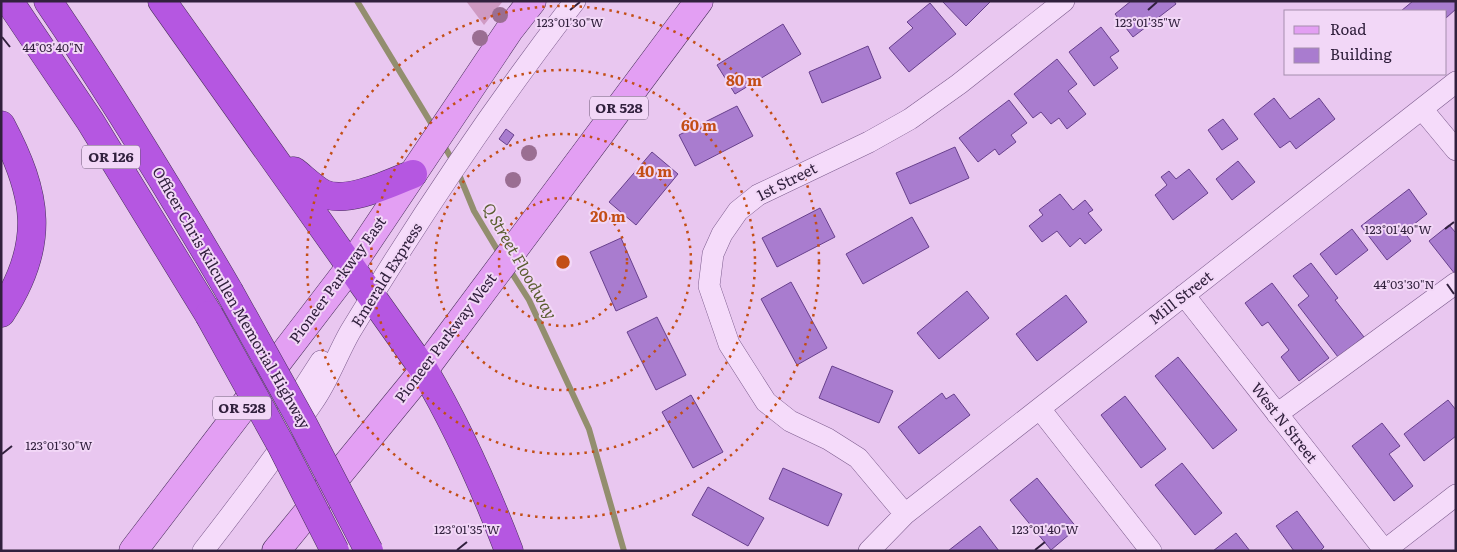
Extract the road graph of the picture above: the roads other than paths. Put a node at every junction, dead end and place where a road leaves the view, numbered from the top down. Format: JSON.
{"nodes":[{"id":1,"x":9,"y":1,"type":"edge"},
{"id":2,"x":48,"y":1,"type":"edge"},
{"id":3,"x":162,"y":1,"type":"edge"},
{"id":4,"x":532,"y":1,"type":"edge"},
{"id":5,"x":559,"y":1,"type":"edge"},
{"id":6,"x":575,"y":1,"type":"edge"},
{"id":7,"x":699,"y":1,"type":"edge"},
{"id":8,"x":1059,"y":3,"type":"edge"},
{"id":9,"x":1456,"y":82,"type":"edge"},
{"id":10,"x":1422,"y":109,"type":"junction"},
{"id":11,"x":475,"y":112,"type":"junction"},
{"id":12,"x":1,"y":126,"type":"edge"},
{"id":13,"x":1456,"y":150,"type":"edge"},
{"id":14,"x":275,"y":157,"type":"junction"},
{"id":15,"x":421,"y":193,"type":"junction"},
{"id":16,"x":351,"y":266,"type":"junction"},
{"id":17,"x":1456,"y":283,"type":"edge"},
{"id":18,"x":370,"y":293,"type":"junction"},
{"id":19,"x":1184,"y":295,"type":"junction"},
{"id":20,"x":1,"y":313,"type":"edge"},
{"id":21,"x":424,"y":370,"type":"junction"},
{"id":22,"x":1040,"y":409,"type":"junction"},
{"id":23,"x":1277,"y":414,"type":"junction"},
{"id":24,"x":1456,"y":495,"type":"edge"},
{"id":25,"x":905,"y":514,"type":"junction"},
{"id":26,"x":133,"y":551,"type":"edge"},
{"id":27,"x":188,"y":551,"type":"edge"},
{"id":28,"x":203,"y":551,"type":"edge"},
{"id":29,"x":276,"y":551,"type":"edge"},
{"id":30,"x":335,"y":551,"type":"edge"},
{"id":31,"x":369,"y":551,"type":"edge"},
{"id":32,"x":509,"y":551,"type":"edge"},
{"id":33,"x":869,"y":551,"type":"edge"},
{"id":34,"x":1151,"y":551,"type":"edge"},
{"id":35,"x":1385,"y":551,"type":"edge"}],
"edges":[{"from":1,"to":30,"type":"highway","name":"Officer Chris Kilcullen Memorial Highway","number":"OR 126","bridge":true},
{"from":2,"to":31,"type":"highway","name":"Officer Chris Kilcullen Memorial Highway","number":"OR 126","bridge":true},
{"from":3,"to":14,"type":"highway"},
{"from":4,"to":11,"type":"main road","name":"Pioneer Parkway East","number":"OR 528"},
{"from":5,"to":11,"type":"street","name":"Emerald Express"},
{"from":6,"to":11,"type":"street","name":"Emerald Express"},
{"from":7,"to":21,"type":"main road","name":"Pioneer Parkway West","number":"OR 528"},
{"from":8,"to":25,"type":"street","name":"1st Street"},
{"from":9,"to":10,"type":"street","name":"Mill Street"},
{"from":10,"to":13,"type":"street"},
{"from":10,"to":19,"type":"street","name":"Mill Street"},
{"from":11,"to":15,"type":"main road","name":"Pioneer Parkway East","number":"OR 528"},
{"from":11,"to":15,"type":"street","name":"Emerald Express"},
{"from":12,"to":20,"type":"highway"},
{"from":14,"to":15,"type":"highway"},
{"from":14,"to":16,"type":"highway"},
{"from":15,"to":16,"type":"main road","name":"Pioneer Parkway East","number":"OR 528"},
{"from":15,"to":18,"type":"street","name":"Emerald Express"},
{"from":16,"to":18,"type":"highway"},
{"from":16,"to":26,"type":"main road","name":"Pioneer Parkway East","number":"OR 528"},
{"from":17,"to":23,"type":"street"},
{"from":18,"to":21,"type":"highway"},
{"from":18,"to":27,"type":"street","name":"Emerald Express"},
{"from":18,"to":28,"type":"street","name":"Emerald Express"},
{"from":19,"to":22,"type":"street","name":"Mill Street"},
{"from":19,"to":23,"type":"street","name":"West N Street"},
{"from":21,"to":29,"type":"main road","name":"Pioneer Parkway West","number":"OR 528"},
{"from":21,"to":32,"type":"highway"},
{"from":22,"to":25,"type":"street","name":"Mill Street"},
{"from":22,"to":34,"type":"street"},
{"from":23,"to":35,"type":"street","name":"West N Street"},
{"from":24,"to":35,"type":"street"},
{"from":25,"to":33,"type":"street","name":"Mill Street"}]}
